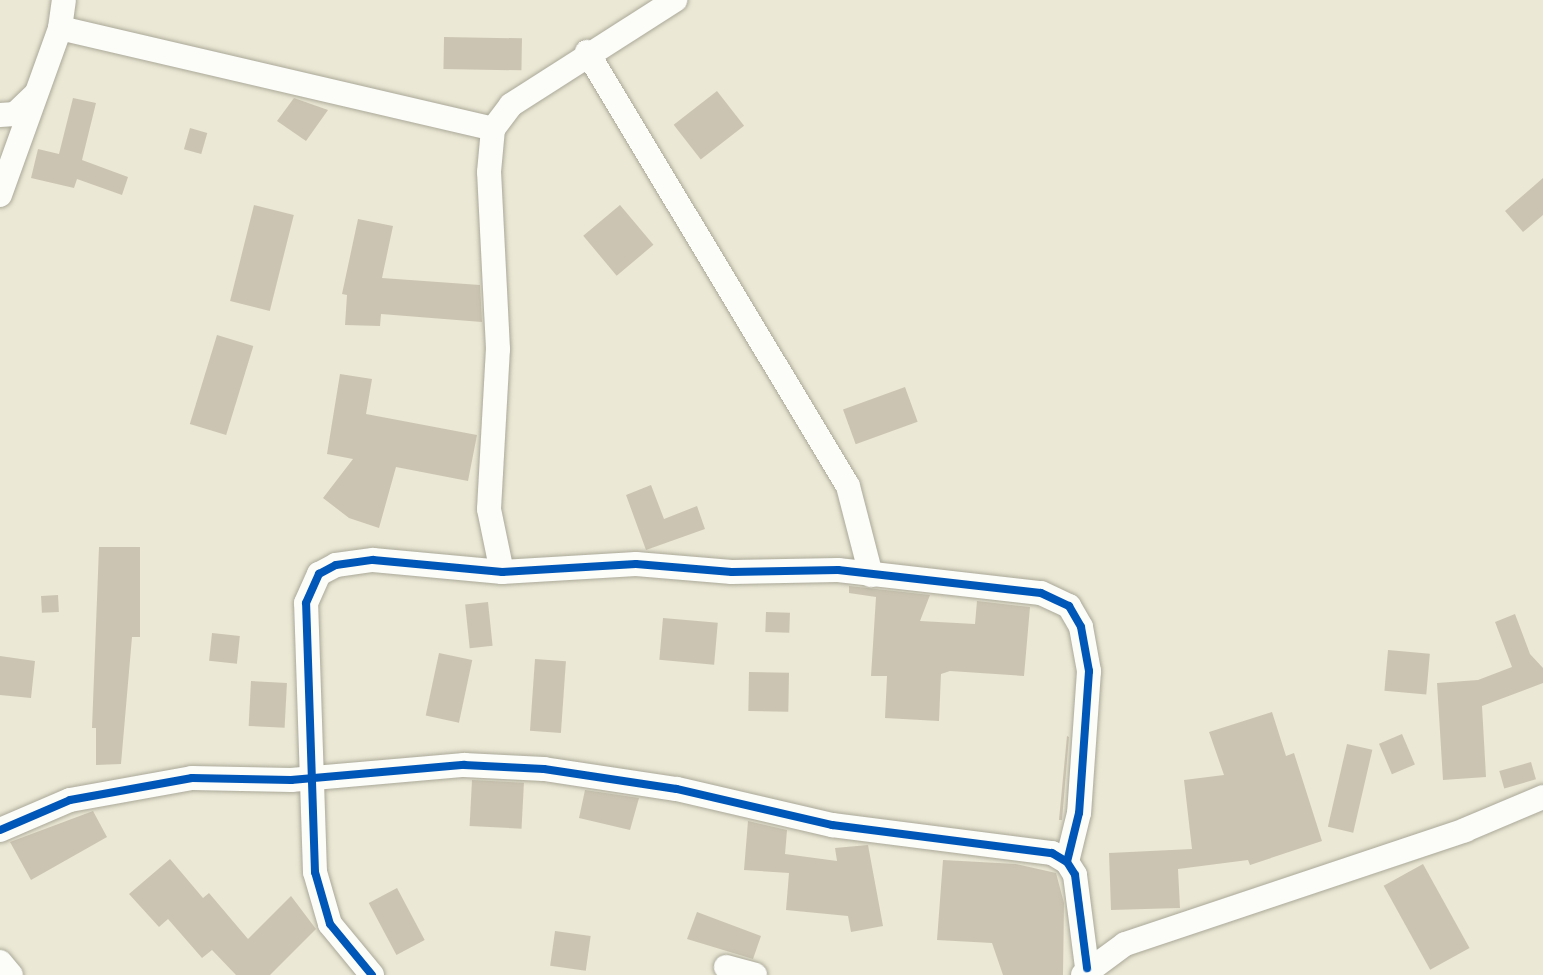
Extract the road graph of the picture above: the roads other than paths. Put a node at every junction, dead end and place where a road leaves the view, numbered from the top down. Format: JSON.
{"nodes":[{"id":1,"x":64,"y":0,"type":"edge"},
{"id":2,"x":675,"y":0,"type":"edge"},
{"id":3,"x":60,"y":28,"type":"junction"},
{"id":4,"x":587,"y":52,"type":"junction"},
{"id":5,"x":38,"y":92,"type":"junction"},
{"id":6,"x":0,"y":115,"type":"edge"},
{"id":7,"x":493,"y":129,"type":"junction"},
{"id":8,"x":0,"y":195,"type":"edge"},
{"id":9,"x":502,"y":572,"type":"junction"},
{"id":10,"x":871,"y":575,"type":"junction"},
{"id":11,"x":313,"y":777,"type":"junction"},
{"id":12,"x":1543,"y":797,"type":"edge"},
{"id":13,"x":0,"y":830,"type":"edge"},
{"id":14,"x":1067,"y":862,"type":"junction"},
{"id":15,"x":0,"y":962,"type":"edge"},
{"id":16,"x":726,"y":967,"type":"dead end"},
{"id":17,"x":1085,"y":972,"type":"edge"},
{"id":18,"x":11,"y":975,"type":"edge"},
{"id":19,"x":372,"y":975,"type":"edge"},
{"id":20,"x":755,"y":975,"type":"edge"}],
"edges":[{"from":1,"to":3,"type":"street"},
{"from":2,"to":4,"type":"street"},
{"from":3,"to":5,"type":"street"},
{"from":3,"to":7,"type":"street"},
{"from":4,"to":7,"type":"street"},
{"from":4,"to":10,"type":"street"},
{"from":5,"to":6,"type":"street"},
{"from":5,"to":8,"type":"street"},
{"from":7,"to":9,"type":"street"},
{"from":9,"to":10,"type":"street"},
{"from":9,"to":11,"type":"street"},
{"from":10,"to":14,"type":"street"},
{"from":11,"to":13,"type":"street"},
{"from":11,"to":14,"type":"street"},
{"from":11,"to":19,"type":"street"},
{"from":12,"to":17,"type":"street"},
{"from":14,"to":17,"type":"street"},
{"from":15,"to":18,"type":"street"},
{"from":16,"to":20,"type":"street"}]}
